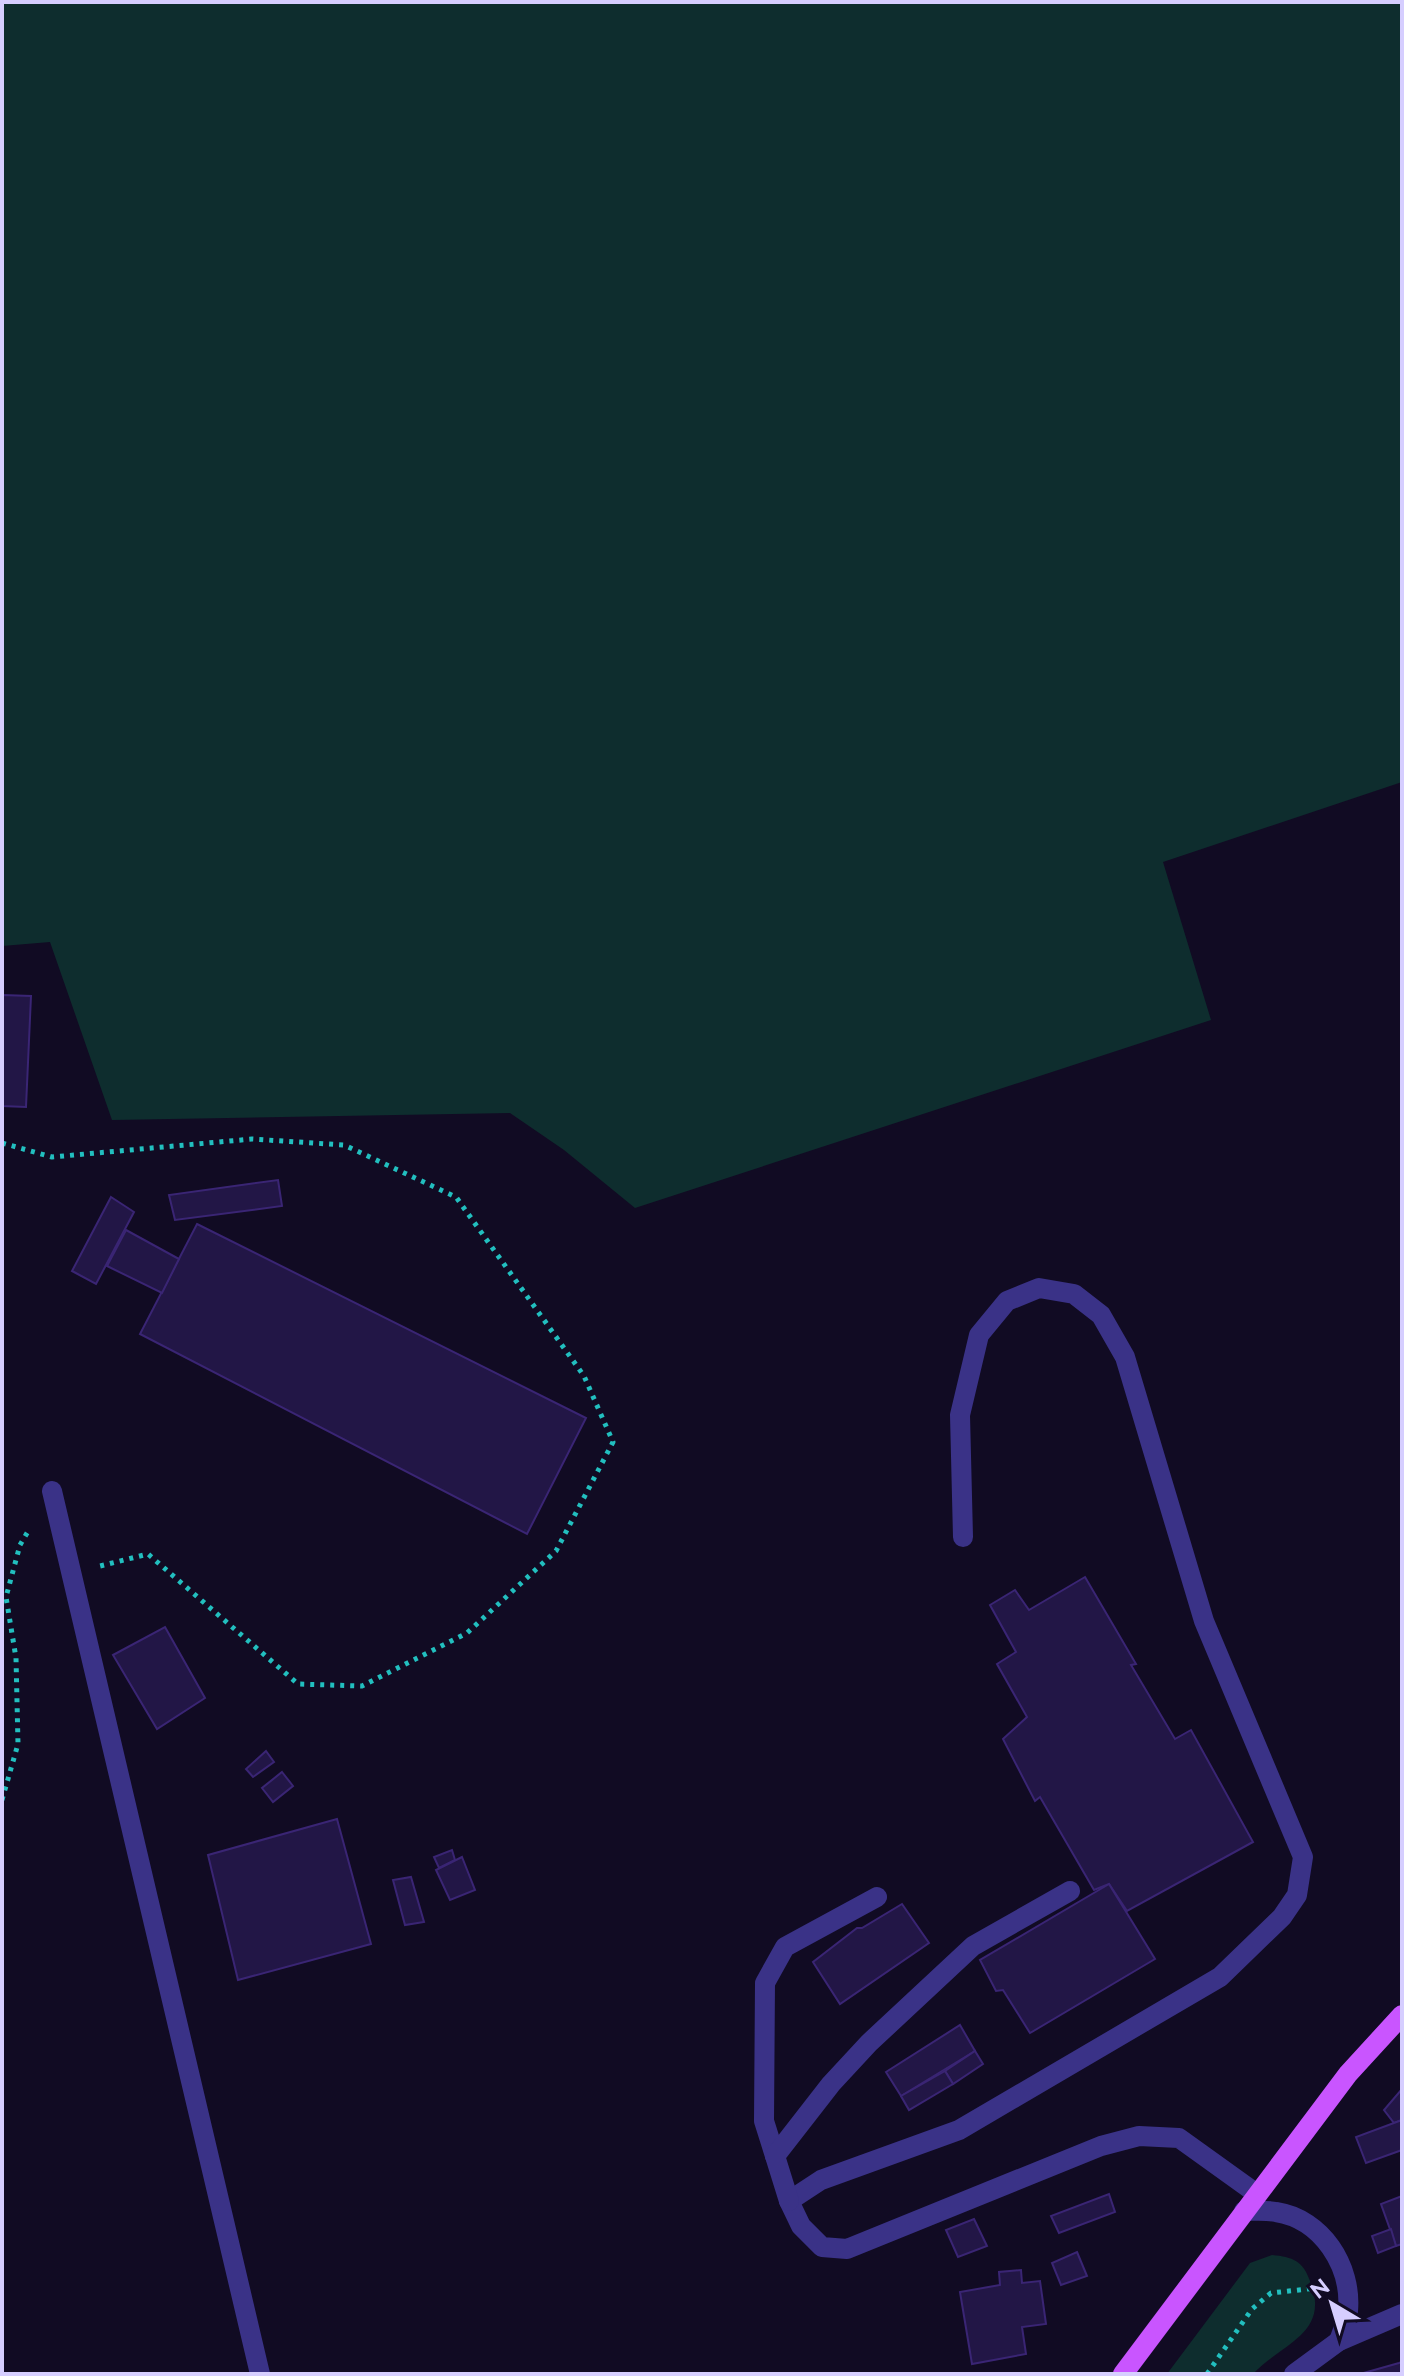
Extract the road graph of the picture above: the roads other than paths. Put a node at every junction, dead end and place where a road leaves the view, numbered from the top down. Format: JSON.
{"nodes":[{"id":1,"x":52,"y":1491,"type":"road end"},
{"id":2,"x":963,"y":1537,"type":"dead end"},
{"id":3,"x":1070,"y":1891,"type":"dead end"},
{"id":4,"x":877,"y":1897,"type":"dead end"},
{"id":5,"x":1402,"y":2015,"type":"edge"},
{"id":6,"x":775,"y":2156,"type":"junction"},
{"id":7,"x":789,"y":2201,"type":"junction"},
{"id":8,"x":1251,"y":2202,"type":"junction"},
{"id":9,"x":1402,"y":2314,"type":"edge"},
{"id":10,"x":1339,"y":2341,"type":"junction"},
{"id":11,"x":260,"y":2374,"type":"edge"},
{"id":12,"x":1123,"y":2374,"type":"edge"},
{"id":13,"x":1294,"y":2374,"type":"edge"}],
"edges":[{"from":1,"to":11,"type":"street"},
{"from":2,"to":7,"type":"street"},
{"from":3,"to":6,"type":"street"},
{"from":4,"to":6,"type":"street"},
{"from":5,"to":8,"type":"main road"},
{"from":6,"to":7,"type":"street"},
{"from":7,"to":8,"type":"street"},
{"from":8,"to":10,"type":"street"},
{"from":8,"to":12,"type":"main road"},
{"from":9,"to":10,"type":"street"},
{"from":10,"to":13,"type":"street"}]}
